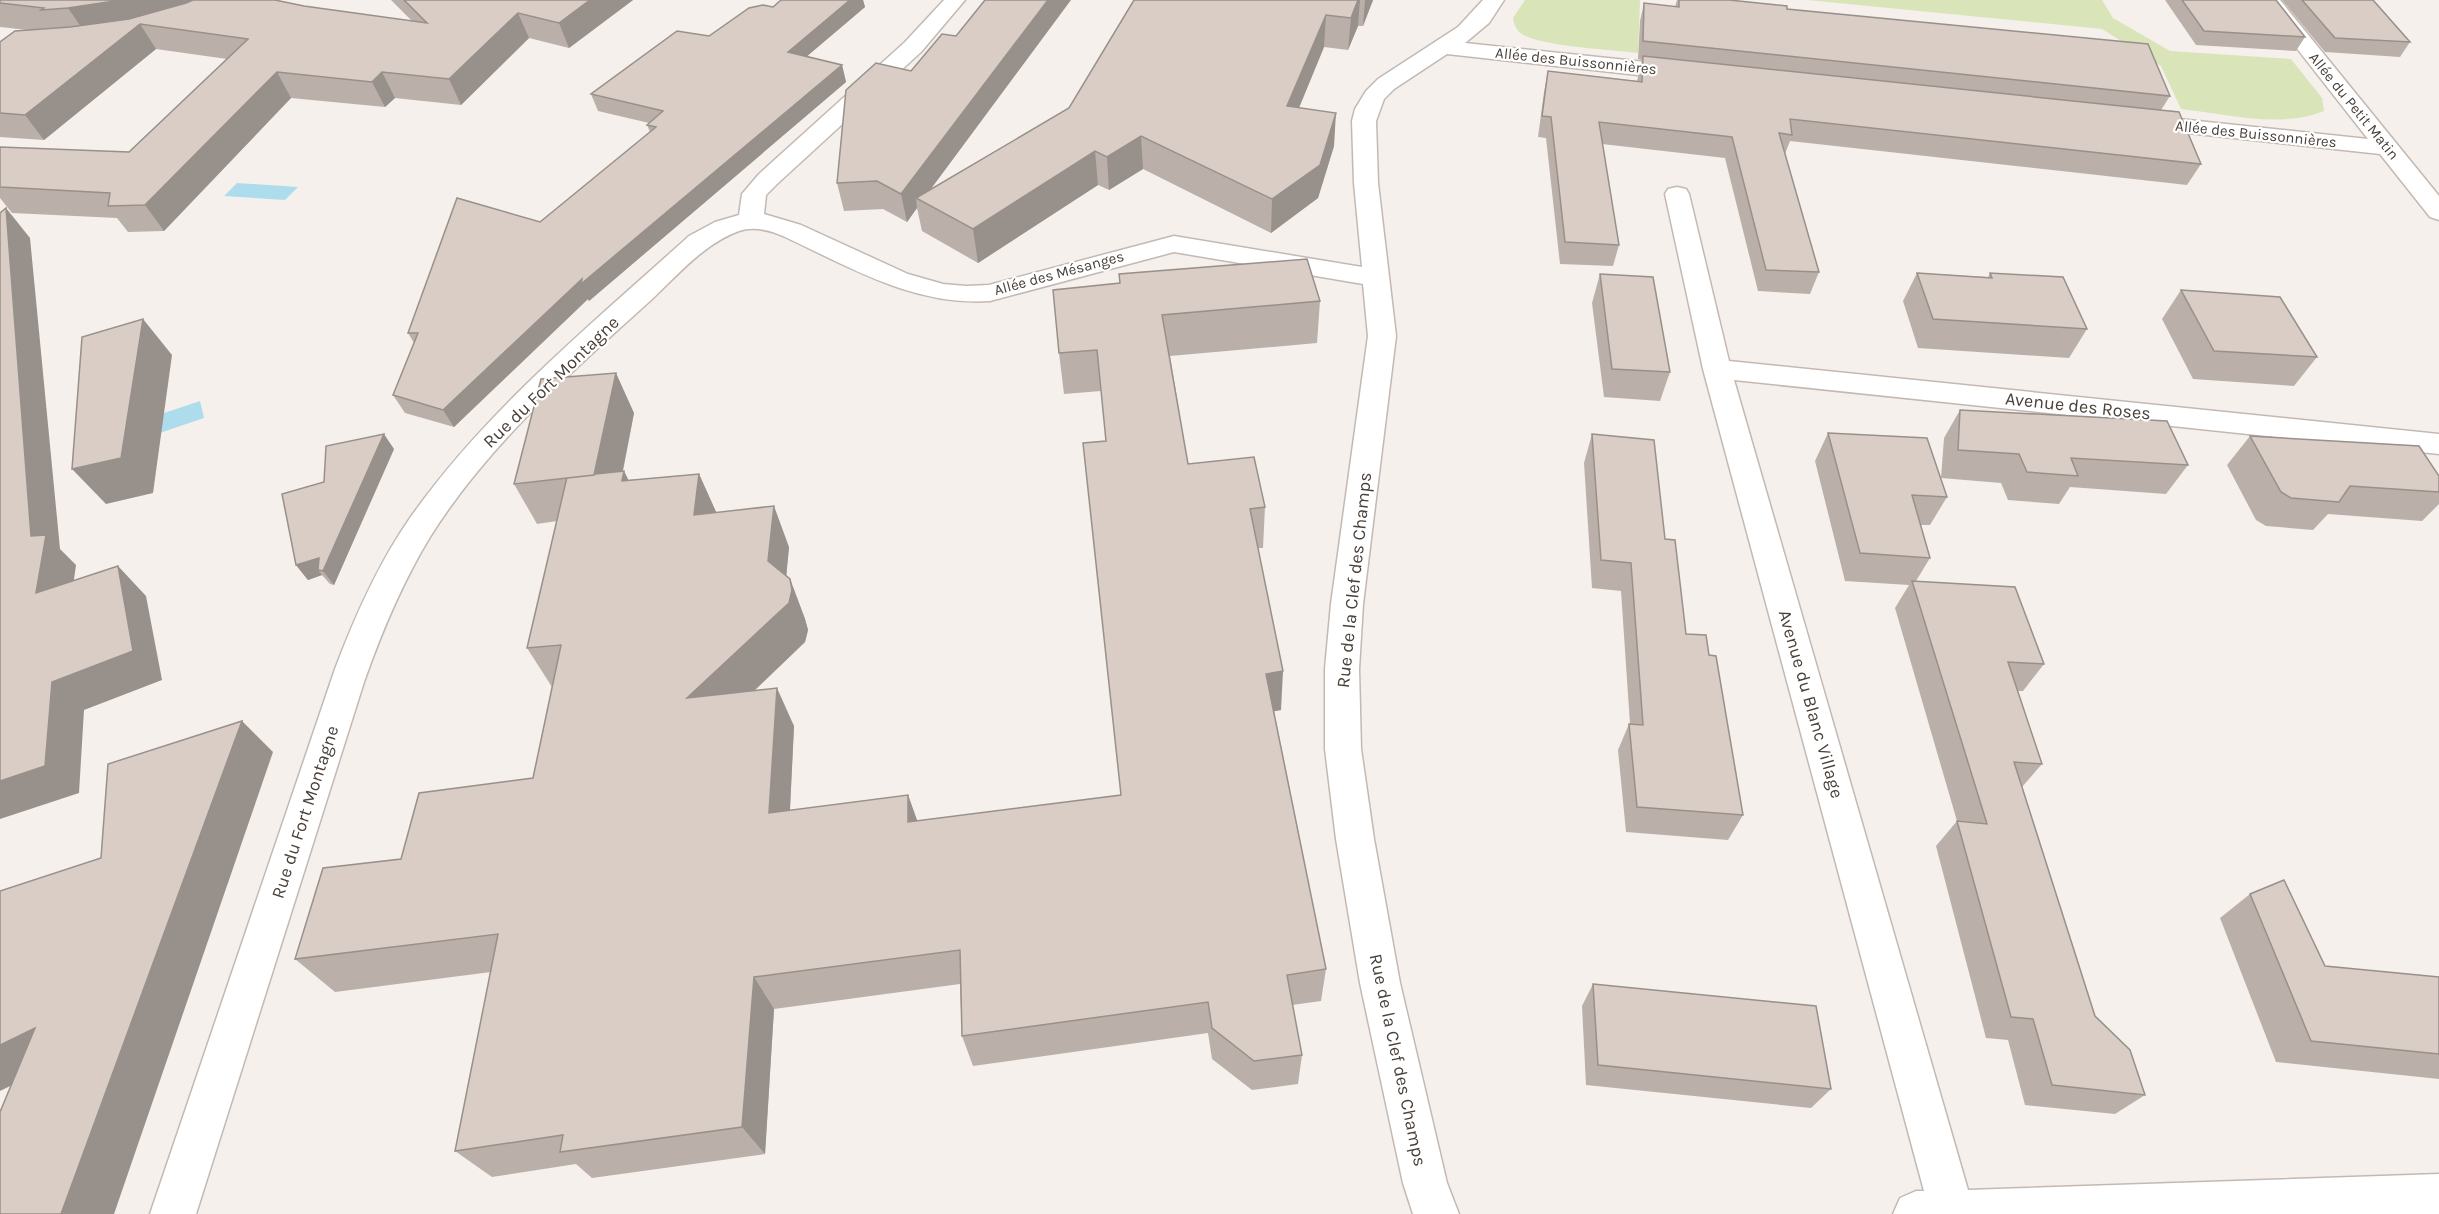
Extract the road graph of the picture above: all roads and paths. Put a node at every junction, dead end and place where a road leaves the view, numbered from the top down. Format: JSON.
{"nodes":[{"id":1,"x":955,"y":0,"type":"edge"},
{"id":2,"x":1494,"y":0,"type":"edge"},
{"id":3,"x":2269,"y":0,"type":"edge"},
{"id":4,"x":1445,"y":47,"type":"junction"},
{"id":5,"x":1707,"y":75,"type":"edge"},
{"id":6,"x":2125,"y":120,"type":"edge"},
{"id":7,"x":2387,"y":148,"type":"junction"},
{"id":8,"x":1677,"y":194,"type":"dead end"},
{"id":9,"x":2439,"y":212,"type":"edge"},
{"id":10,"x":751,"y":221,"type":"junction"},
{"id":11,"x":1377,"y":278,"type":"junction"},
{"id":12,"x":1717,"y":369,"type":"junction"},
{"id":13,"x":2439,"y":444,"type":"edge"},
{"id":14,"x":2439,"y":1196,"type":"edge"},
{"id":15,"x":1934,"y":1213,"type":"edge"},
{"id":16,"x":173,"y":1214,"type":"edge"},
{"id":17,"x":1436,"y":1214,"type":"edge"}],
"edges":[{"from":1,"to":10,"type":"street"},
{"from":2,"to":4,"type":"street","name":"Rue de la Clef des Champs"},
{"from":3,"to":7,"type":"street","name":"Allée du Petit Matin"},
{"from":4,"to":5,"type":"street","name":"Allée des Buissonnières"},
{"from":4,"to":11,"type":"street","name":"Rue de la Clef des Champs"},
{"from":6,"to":7,"type":"street","name":"Allée des Buissonnières"},
{"from":7,"to":9,"type":"street","name":"Allée du Petit Matin"},
{"from":8,"to":12,"type":"street","name":"Avenue du Blanc Village"},
{"from":10,"to":11,"type":"street","name":"Allée des Mésanges"},
{"from":10,"to":16,"type":"street","name":"Rue du Fort Montagne"},
{"from":11,"to":17,"type":"street","name":"Rue de la Clef des Champs"},
{"from":12,"to":13,"type":"street","name":"Avenue des Roses"},
{"from":12,"to":15,"type":"street","name":"Avenue du Blanc Village"},
{"from":14,"to":15,"type":"street"}]}
